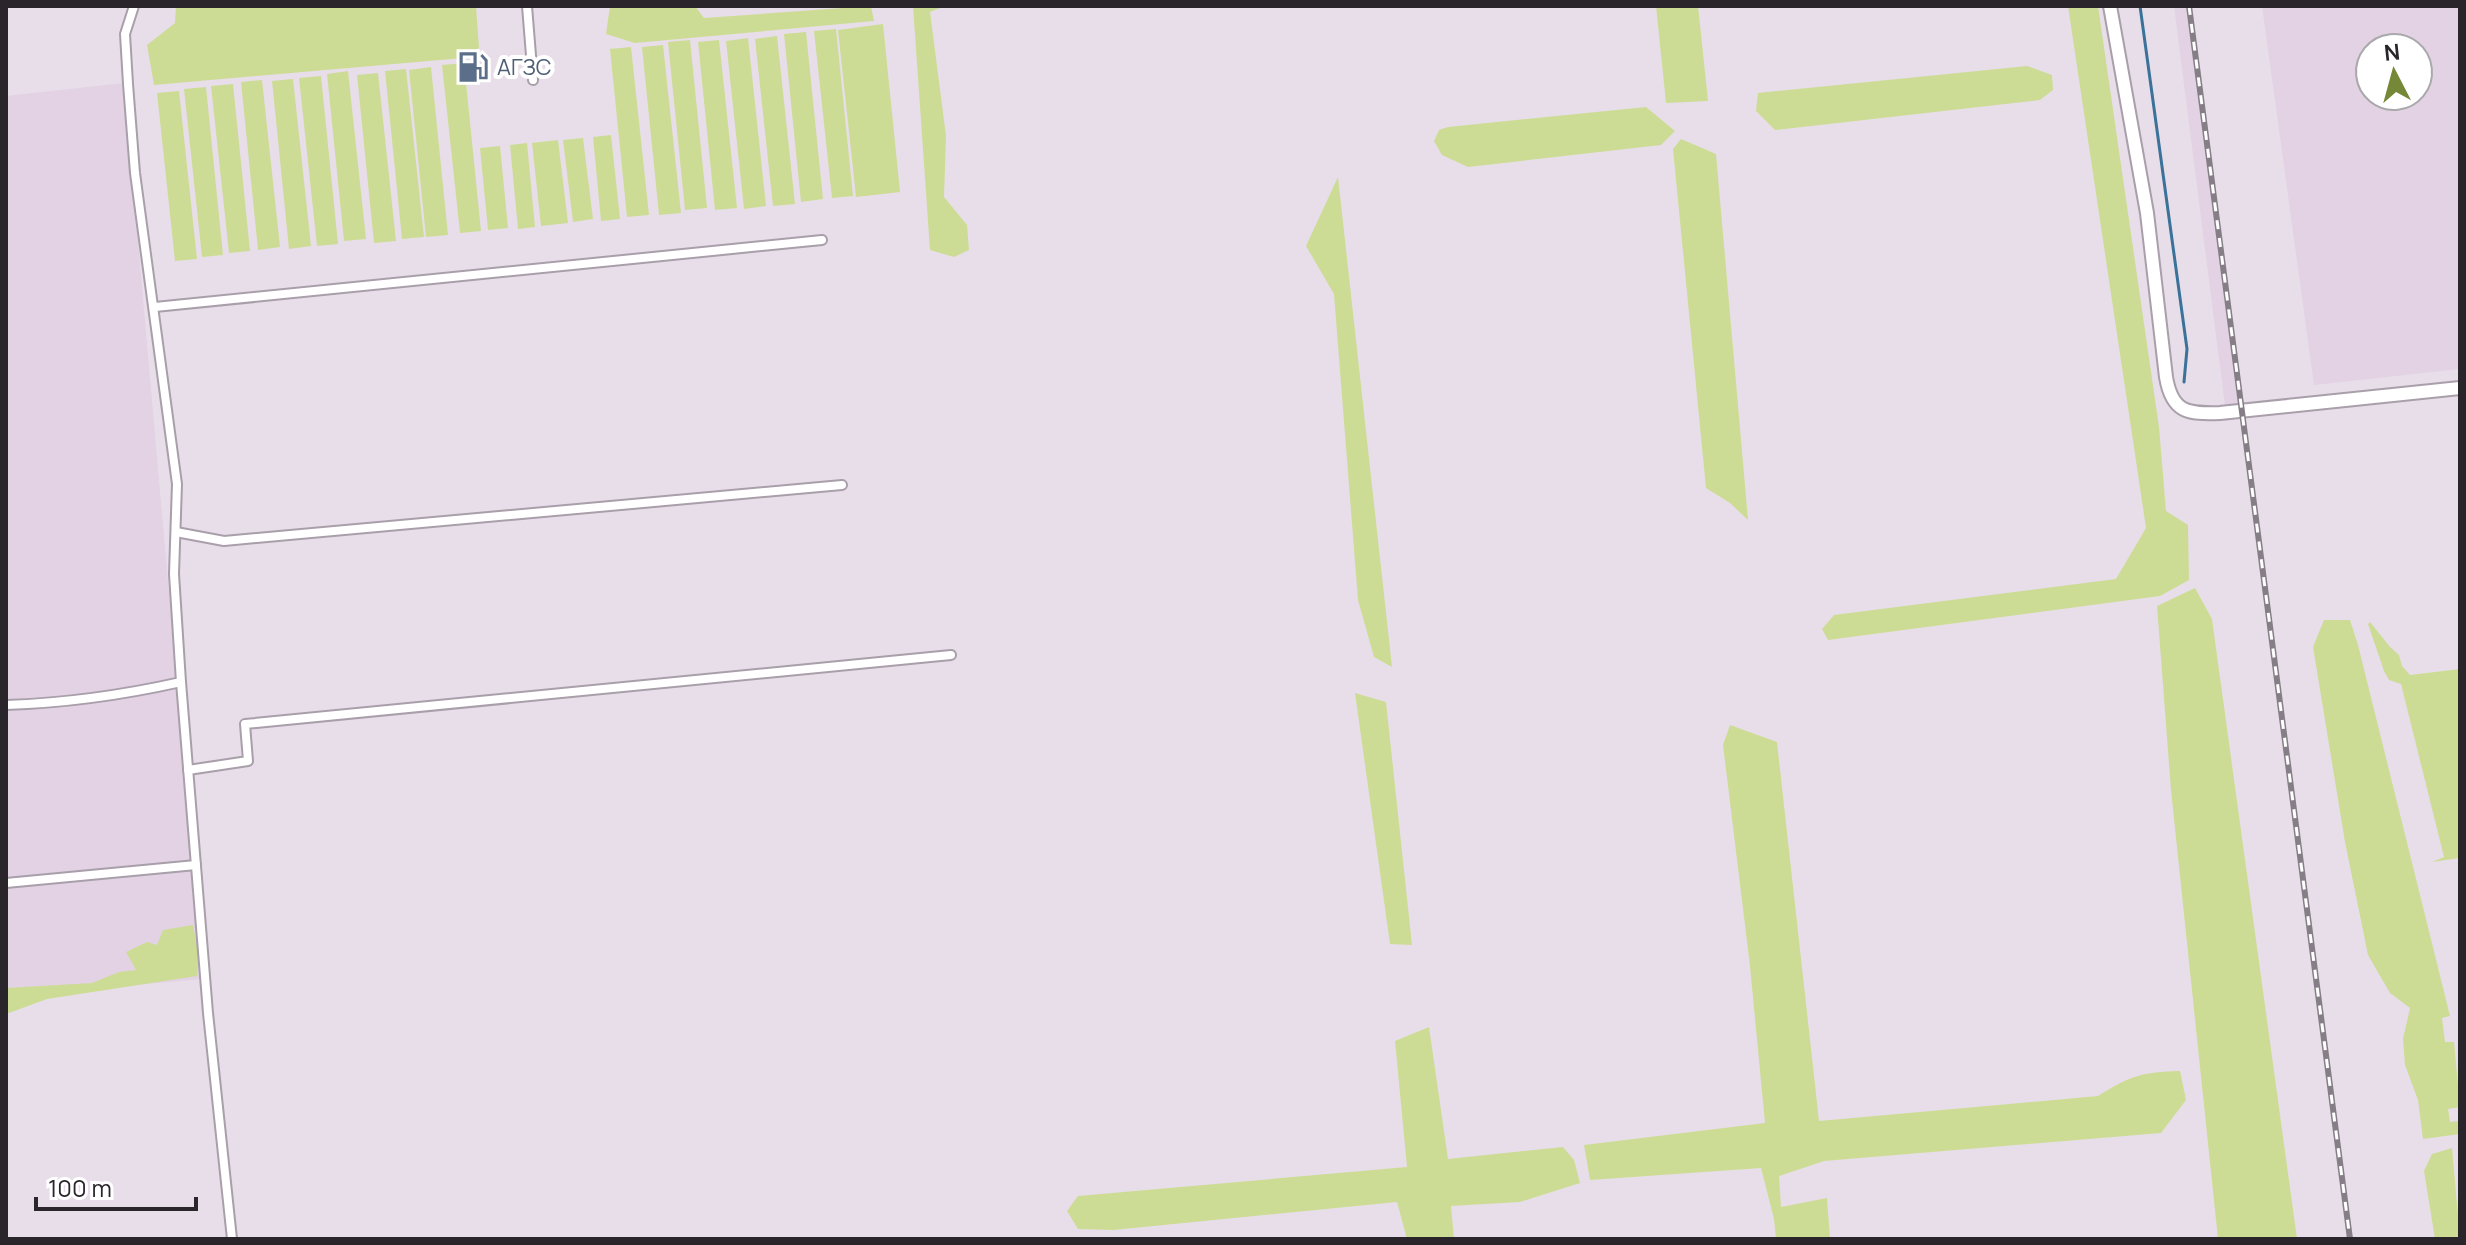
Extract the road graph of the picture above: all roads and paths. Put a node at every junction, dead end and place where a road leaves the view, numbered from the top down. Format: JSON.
{"nodes":[{"id":1,"x":134,"y":6,"type":"edge"},
{"id":2,"x":527,"y":6,"type":"edge"},
{"id":3,"x":2110,"y":6,"type":"edge"},
{"id":4,"x":533,"y":80,"type":"dead end"},
{"id":5,"x":822,"y":240,"type":"dead end"},
{"id":6,"x":155,"y":307,"type":"junction"},
{"id":7,"x":2460,"y":388,"type":"edge"},
{"id":8,"x":842,"y":485,"type":"dead end"},
{"id":9,"x":176,"y":532,"type":"junction"},
{"id":10,"x":951,"y":655,"type":"dead end"},
{"id":11,"x":181,"y":682,"type":"junction"},
{"id":12,"x":6,"y":705,"type":"edge"},
{"id":13,"x":188,"y":770,"type":"junction"},
{"id":14,"x":196,"y":865,"type":"junction"},
{"id":15,"x":6,"y":883,"type":"edge"},
{"id":16,"x":232,"y":1239,"type":"edge"}],
"edges":[{"from":1,"to":6,"type":"street"},
{"from":2,"to":4,"type":"street"},
{"from":3,"to":7,"type":"main road"},
{"from":5,"to":6,"type":"street"},
{"from":6,"to":9,"type":"street"},
{"from":8,"to":9,"type":"street"},
{"from":9,"to":11,"type":"street"},
{"from":10,"to":13,"type":"street"},
{"from":11,"to":12,"type":"street"},
{"from":11,"to":13,"type":"street"},
{"from":13,"to":14,"type":"street"},
{"from":14,"to":15,"type":"street"},
{"from":14,"to":16,"type":"street"}]}
